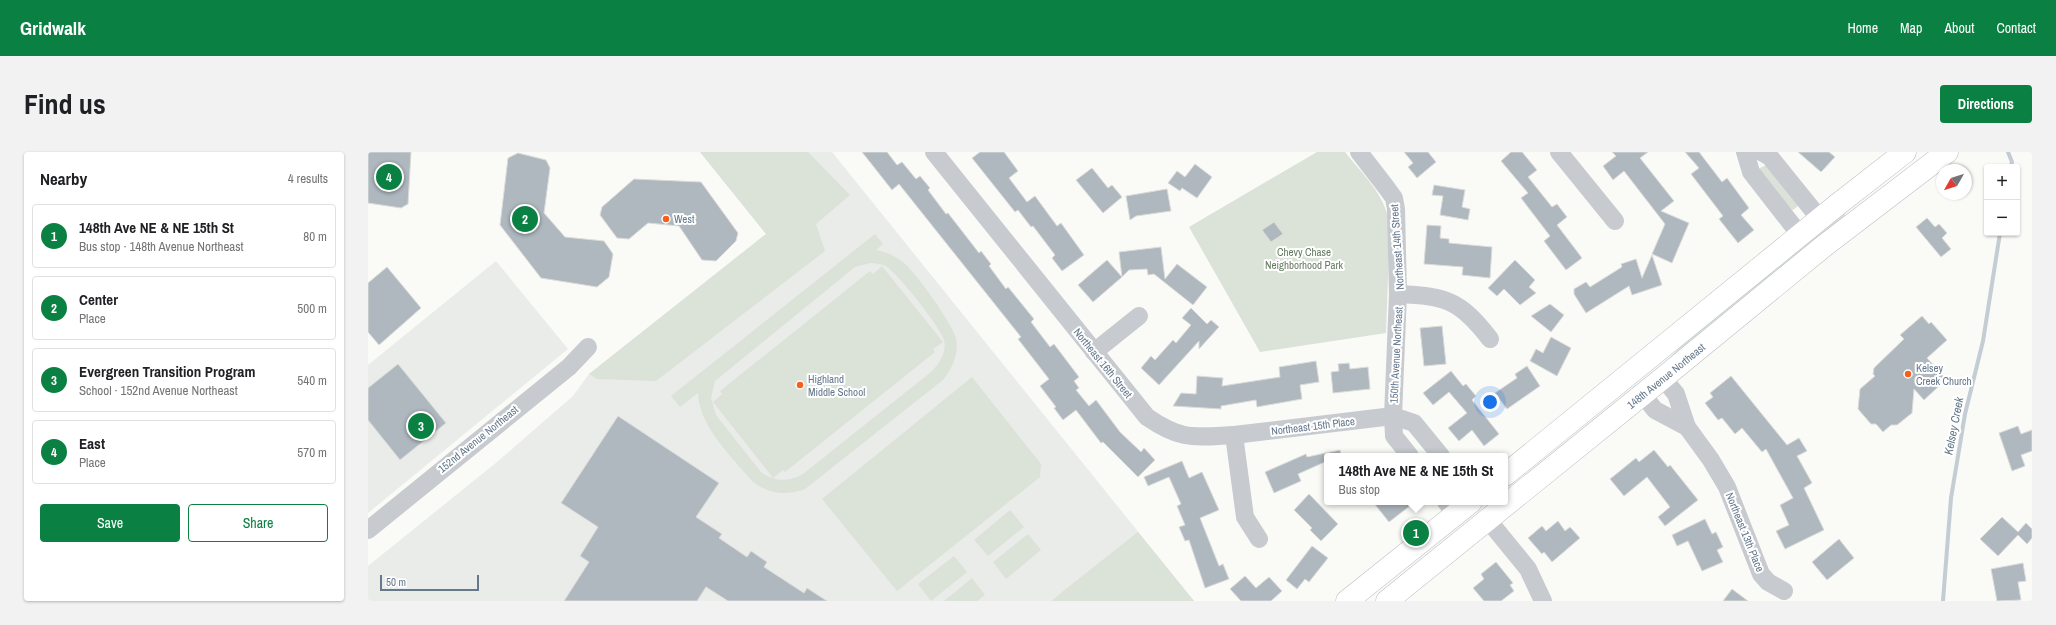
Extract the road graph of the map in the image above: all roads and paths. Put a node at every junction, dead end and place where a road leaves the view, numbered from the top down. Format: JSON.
{"nodes":[{"id":1,"x":934,"y":152,"type":"edge"},
{"id":2,"x":1359,"y":152,"type":"edge"},
{"id":3,"x":1559,"y":152,"type":"edge"},
{"id":4,"x":1745,"y":152,"type":"edge"},
{"id":5,"x":1760,"y":152,"type":"edge"},
{"id":6,"x":1904,"y":152,"type":"edge"},
{"id":7,"x":1946,"y":152,"type":"edge"},
{"id":8,"x":1837,"y":205,"type":"junction"},
{"id":9,"x":1820,"y":219,"type":"junction"},
{"id":10,"x":1615,"y":221,"type":"dead end"},
{"id":11,"x":1800,"y":235,"type":"junction"},
{"id":12,"x":1824,"y":246,"type":"junction"},
{"id":13,"x":1398,"y":294,"type":"junction"},
{"id":14,"x":1139,"y":316,"type":"dead end"},
{"id":15,"x":1490,"y":339,"type":"dead end"},
{"id":16,"x":588,"y":347,"type":"dead end"},
{"id":17,"x":1094,"y":352,"type":"junction"},
{"id":18,"x":1631,"y":374,"type":"junction"},
{"id":19,"x":1664,"y":378,"type":"junction"},
{"id":20,"x":1643,"y":395,"type":"junction"},
{"id":21,"x":1393,"y":416,"type":"junction"},
{"id":22,"x":1687,"y":427,"type":"junction"},
{"id":23,"x":1598,"y":431,"type":"junction"},
{"id":24,"x":1234,"y":435,"type":"junction"},
{"id":25,"x":1408,"y":453,"type":"edge"},
{"id":26,"x":1439,"y":453,"type":"edge"},
{"id":27,"x":1508,"y":473,"type":"edge"},
{"id":28,"x":1508,"y":504,"type":"edge"},
{"id":29,"x":1507,"y":505,"type":"edge"},
{"id":30,"x":1458,"y":506,"type":"edge"},
{"id":31,"x":1488,"y":520,"type":"junction"},
{"id":32,"x":368,"y":530,"type":"edge"},
{"id":33,"x":1259,"y":539,"type":"dead end"},
{"id":34,"x":1784,"y":591,"type":"dead end"},
{"id":35,"x":1347,"y":601,"type":"edge"},
{"id":36,"x":1387,"y":601,"type":"edge"},
{"id":37,"x":1542,"y":601,"type":"edge"}],
"edges":[{"from":1,"to":17,"type":"street","name":"Northeast 16th Street"},
{"from":2,"to":13,"type":"street","name":"Northeast 14th Street"},
{"from":3,"to":10,"type":"street"},
{"from":4,"to":11,"type":"street"},
{"from":5,"to":9,"type":"street"},
{"from":6,"to":8,"type":"main road"},
{"from":7,"to":12,"type":"main road","name":"148th Avenue Northeast"},
{"from":8,"to":9,"type":"main road"},
{"from":8,"to":12,"type":"main road"},
{"from":9,"to":11,"type":"main road"},
{"from":11,"to":18,"type":"main road"},
{"from":12,"to":19,"type":"main road","name":"148th Avenue Northeast"},
{"from":13,"to":15,"type":"street","name":"Northeast 14th Street"},
{"from":13,"to":21,"type":"street","name":"150th Avenue Northeast"},
{"from":14,"to":17,"type":"street"},
{"from":16,"to":32,"type":"street","name":"152nd Avenue Northeast"},
{"from":17,"to":24,"type":"street","name":"Northeast 16th Street"},
{"from":18,"to":23,"type":"main road"},
{"from":18,"to":27,"type":"main road"},
{"from":19,"to":20,"type":"main road","name":"148th Avenue Northeast"},
{"from":19,"to":22,"type":"street","name":"Northeast 13th Place"},
{"from":20,"to":22,"type":"street","name":"Northeast 13th Place"},
{"from":20,"to":23,"type":"main road","name":"148th Avenue Northeast"},
{"from":21,"to":24,"type":"street","name":"Northeast 15th Place"},
{"from":21,"to":25,"type":"street","name":"150th Avenue Northeast"},
{"from":21,"to":26,"type":"street"},
{"from":22,"to":34,"type":"street","name":"Northeast 13th Place"},
{"from":23,"to":28,"type":"main road","name":"148th Avenue Northeast"},
{"from":24,"to":33,"type":"street"},
{"from":29,"to":31,"type":"main road","name":"148th Avenue Northeast"},
{"from":30,"to":35,"type":"main road"},
{"from":31,"to":36,"type":"main road","name":"148th Avenue Northeast"},
{"from":31,"to":37,"type":"street"}]}
